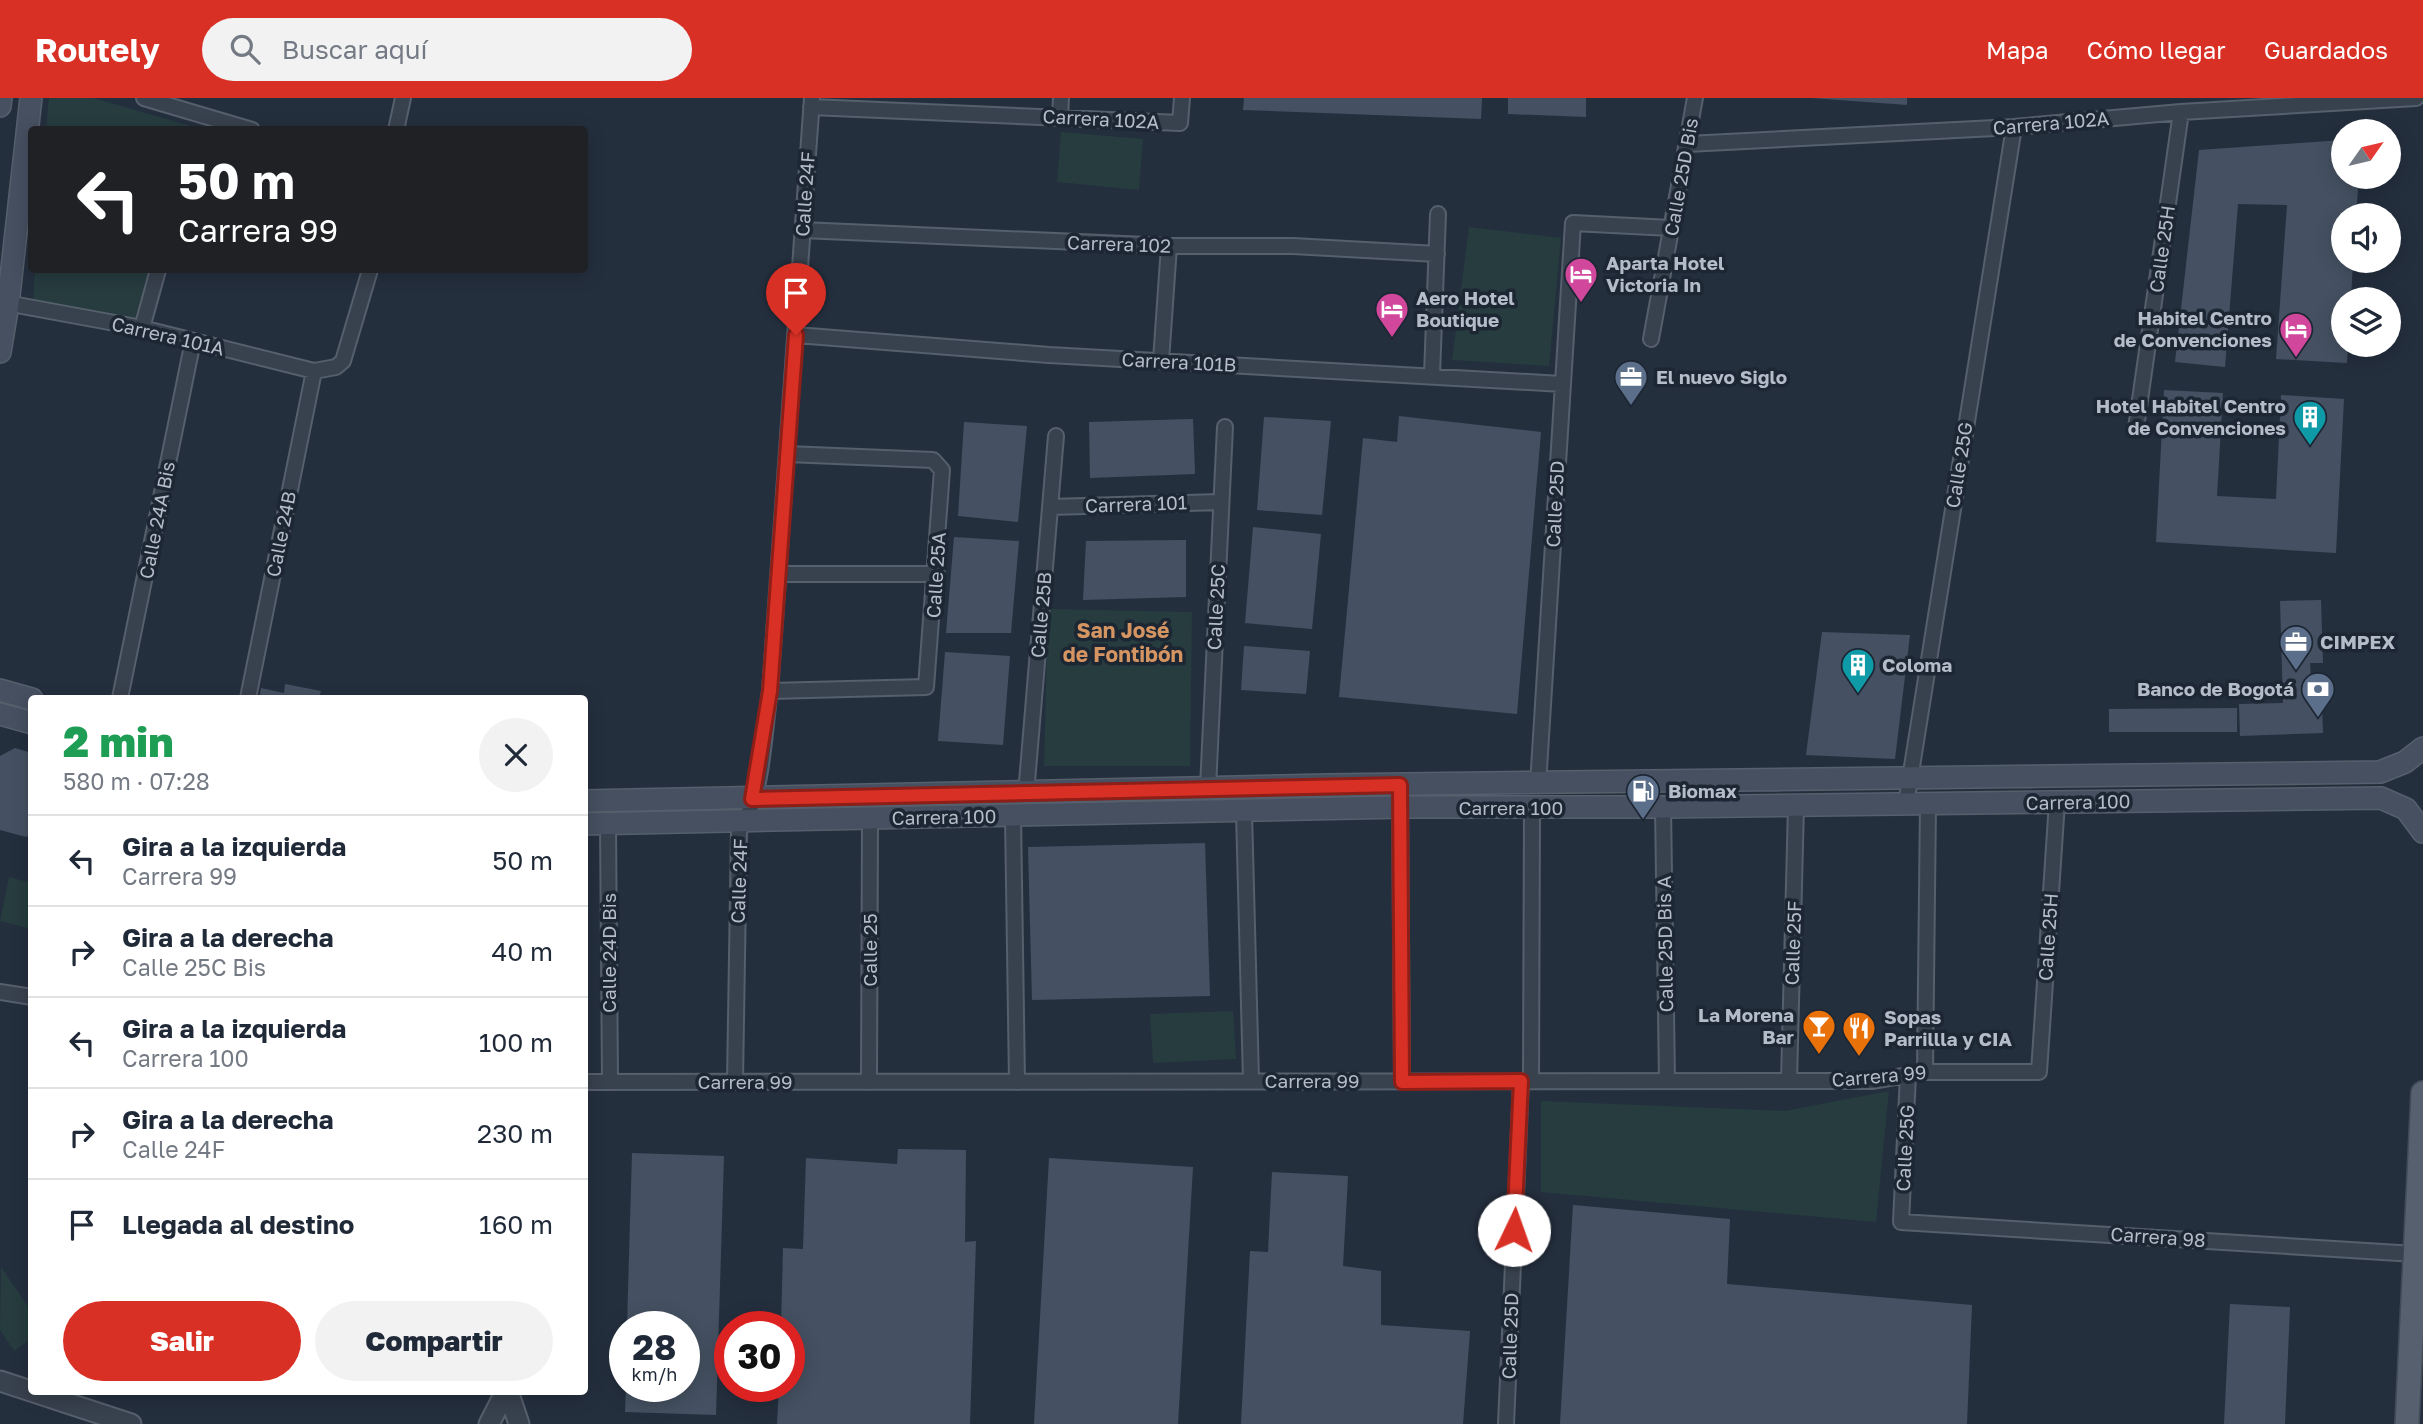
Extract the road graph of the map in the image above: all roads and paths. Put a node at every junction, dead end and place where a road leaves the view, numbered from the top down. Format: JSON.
{"nodes":[{"id":1,"x":1,"y":98,"type":"edge"},
{"id":2,"x":31,"y":98,"type":"edge"},
{"id":3,"x":144,"y":98,"type":"edge"},
{"id":4,"x":403,"y":98,"type":"edge"},
{"id":5,"x":1061,"y":98,"type":"edge"},
{"id":6,"x":1182,"y":98,"type":"edge"},
{"id":7,"x":1695,"y":98,"type":"edge"},
{"id":8,"x":2146,"y":98,"type":"edge"},
{"id":9,"x":2416,"y":98,"type":"edge"},
{"id":10,"x":812,"y":102,"type":"edge"},
{"id":11,"x":948,"y":105,"type":"edge"},
{"id":12,"x":0,"y":106,"type":"edge"},
{"id":13,"x":2181,"y":112,"type":"junction"},
{"id":14,"x":2144,"y":115,"type":"junction"},
{"id":15,"x":1059,"y":117,"type":"junction"},
{"id":16,"x":238,"y":126,"type":"edge"},
{"id":17,"x":397,"y":126,"type":"edge"},
{"id":18,"x":2014,"y":127,"type":"junction"},
{"id":19,"x":1687,"y":144,"type":"junction"},
{"id":20,"x":1438,"y":214,"type":"dead end"},
{"id":21,"x":1671,"y":228,"type":"junction"},
{"id":22,"x":802,"y":230,"type":"junction"},
{"id":23,"x":1169,"y":246,"type":"junction"},
{"id":24,"x":1437,"y":254,"type":"junction"},
{"id":25,"x":157,"y":273,"type":"edge"},
{"id":26,"x":365,"y":273,"type":"edge"},
{"id":27,"x":4,"y":303,"type":"edge"},
{"id":28,"x":142,"y":328,"type":"junction"},
{"id":29,"x":796,"y":335,"type":"junction"},
{"id":30,"x":1651,"y":339,"type":"dead end"},
{"id":31,"x":193,"y":341,"type":"junction"},
{"id":32,"x":0,"y":352,"type":"edge"},
{"id":33,"x":1161,"y":361,"type":"junction"},
{"id":34,"x":314,"y":370,"type":"junction"},
{"id":35,"x":1432,"y":375,"type":"junction"},
{"id":36,"x":1562,"y":384,"type":"junction"},
{"id":37,"x":1225,"y":427,"type":"dead end"},
{"id":38,"x":2136,"y":428,"type":"dead end"},
{"id":39,"x":1056,"y":436,"type":"dead end"},
{"id":40,"x":787,"y":454,"type":"junction"},
{"id":41,"x":1221,"y":502,"type":"junction"},
{"id":42,"x":1050,"y":507,"type":"junction"},
{"id":43,"x":781,"y":574,"type":"junction"},
{"id":44,"x":937,"y":574,"type":"junction"},
{"id":45,"x":0,"y":690,"type":"edge"},
{"id":46,"x":770,"y":691,"type":"junction"},
{"id":47,"x":121,"y":695,"type":"edge"},
{"id":48,"x":249,"y":695,"type":"edge"},
{"id":49,"x":28,"y":698,"type":"edge"},
{"id":50,"x":0,"y":714,"type":"edge"},
{"id":51,"x":28,"y":722,"type":"edge"},
{"id":52,"x":2423,"y":748,"type":"edge"},
{"id":53,"x":1908,"y":780,"type":"junction"},
{"id":54,"x":1400,"y":785,"type":"junction"},
{"id":55,"x":1538,"y":785,"type":"junction"},
{"id":56,"x":1208,"y":788,"type":"junction"},
{"id":57,"x":1026,"y":794,"type":"junction"},
{"id":58,"x":752,"y":799,"type":"junction"},
{"id":59,"x":588,"y":801,"type":"edge"},
{"id":60,"x":2057,"y":802,"type":"junction"},
{"id":61,"x":1906,"y":804,"type":"junction"},
{"id":62,"x":1928,"y":804,"type":"junction"},
{"id":63,"x":1796,"y":806,"type":"junction"},
{"id":64,"x":1401,"y":807,"type":"junction"},
{"id":65,"x":1663,"y":807,"type":"junction"},
{"id":66,"x":1531,"y":808,"type":"junction"},
{"id":67,"x":1244,"y":812,"type":"junction"},
{"id":68,"x":1013,"y":816,"type":"junction"},
{"id":69,"x":870,"y":818,"type":"junction"},
{"id":70,"x":746,"y":821,"type":"junction"},
{"id":71,"x":588,"y":824,"type":"edge"},
{"id":72,"x":608,"y":824,"type":"junction"},
{"id":73,"x":2423,"y":832,"type":"edge"},
{"id":74,"x":0,"y":992,"type":"edge"},
{"id":75,"x":28,"y":996,"type":"edge"},
{"id":76,"x":1925,"y":1072,"type":"junction"},
{"id":77,"x":2039,"y":1072,"type":"joint"},
{"id":78,"x":1908,"y":1075,"type":"junction"},
{"id":79,"x":1251,"y":1081,"type":"junction"},
{"id":80,"x":1526,"y":1081,"type":"junction"},
{"id":81,"x":1667,"y":1081,"type":"junction"},
{"id":82,"x":1789,"y":1081,"type":"junction"},
{"id":83,"x":588,"y":1082,"type":"edge"},
{"id":84,"x":610,"y":1082,"type":"junction"},
{"id":85,"x":735,"y":1082,"type":"junction"},
{"id":86,"x":869,"y":1082,"type":"junction"},
{"id":87,"x":1017,"y":1082,"type":"junction"},
{"id":88,"x":1402,"y":1082,"type":"junction"},
{"id":89,"x":2423,"y":1093,"type":"edge"},
{"id":90,"x":1902,"y":1222,"type":"joint"},
{"id":91,"x":2415,"y":1254,"type":"junction"},
{"id":92,"x":0,"y":1381,"type":"edge"},
{"id":93,"x":28,"y":1390,"type":"edge"},
{"id":94,"x":43,"y":1395,"type":"edge"},
{"id":95,"x":505,"y":1395,"type":"edge"},
{"id":96,"x":508,"y":1395,"type":"edge"},
{"id":97,"x":131,"y":1424,"type":"edge"},
{"id":98,"x":489,"y":1424,"type":"edge"},
{"id":99,"x":519,"y":1424,"type":"edge"},
{"id":100,"x":1506,"y":1424,"type":"edge"},
{"id":101,"x":2407,"y":1424,"type":"edge"}],
"edges":[{"from":1,"to":12,"type":"main road"},
{"from":2,"to":27,"type":"main road"},
{"from":3,"to":16,"type":"street"},
{"from":4,"to":17,"type":"street"},
{"from":5,"to":15,"type":"street"},
{"from":6,"to":15,"type":"street","name":"Carrera 102A"},
{"from":7,"to":19,"type":"street","name":"Calle 25D Bis"},
{"from":8,"to":14,"type":"street"},
{"from":9,"to":13,"type":"street","name":"Carrera 102A"},
{"from":10,"to":11,"type":"street","name":"Carrera 102A"},
{"from":10,"to":22,"type":"street","name":"Calle 24F"},
{"from":11,"to":15,"type":"street","name":"Carrera 102A"},
{"from":13,"to":14,"type":"street","name":"Carrera 102A"},
{"from":13,"to":38,"type":"street","name":"Calle 25H"},
{"from":14,"to":18,"type":"street","name":"Carrera 102A"},
{"from":18,"to":19,"type":"street","name":"Carrera 102A"},
{"from":18,"to":53,"type":"street","name":"Calle 25G"},
{"from":19,"to":21,"type":"street","name":"Calle 25D Bis"},
{"from":20,"to":24,"type":"street"},
{"from":21,"to":30,"type":"street","name":"Calle 25D Bis"},
{"from":21,"to":36,"type":"street","name":"Calle 25D"},
{"from":22,"to":23,"type":"street","name":"Carrera 102"},
{"from":22,"to":29,"type":"street","name":"Calle 24F"},
{"from":23,"to":24,"type":"street","name":"Carrera 102"},
{"from":23,"to":33,"type":"street"},
{"from":24,"to":35,"type":"street"},
{"from":25,"to":28,"type":"street"},
{"from":26,"to":34,"type":"street","name":"Carrera 101A"},
{"from":27,"to":28,"type":"street","name":"Carrera 101A"},
{"from":27,"to":32,"type":"main road"},
{"from":28,"to":31,"type":"street","name":"Carrera 101A"},
{"from":29,"to":33,"type":"street","name":"Carrera 101B"},
{"from":29,"to":40,"type":"street","name":"Calle 24F"},
{"from":31,"to":34,"type":"street","name":"Carrera 101A"},
{"from":31,"to":47,"type":"street","name":"Calle 24A Bis"},
{"from":33,"to":35,"type":"street","name":"Carrera 101B"},
{"from":34,"to":48,"type":"street","name":"Calle 24B"},
{"from":35,"to":36,"type":"street","name":"Carrera 101B"},
{"from":36,"to":55,"type":"street","name":"Calle 25D"},
{"from":37,"to":41,"type":"street","name":"Calle 25C"},
{"from":39,"to":42,"type":"street","name":"Calle 25B"},
{"from":40,"to":43,"type":"street","name":"Calle 24F"},
{"from":40,"to":44,"type":"street","name":"Calle 25A"},
{"from":41,"to":42,"type":"street","name":"Carrera 101"},
{"from":41,"to":56,"type":"street","name":"Calle 25C"},
{"from":42,"to":57,"type":"street","name":"Calle 25B"},
{"from":43,"to":44,"type":"street"},
{"from":43,"to":46,"type":"street","name":"Calle 24F"},
{"from":44,"to":46,"type":"street","name":"Calle 25A"},
{"from":45,"to":49,"type":"main road"},
{"from":46,"to":58,"type":"street","name":"Calle 24F"},
{"from":50,"to":51,"type":"main road"},
{"from":52,"to":53,"type":"main road","name":"Carrera 100"},
{"from":53,"to":55,"type":"main road","name":"Carrera 100"},
{"from":53,"to":61,"type":"street","name":"Calle 25G"},
{"from":54,"to":55,"type":"main road","name":"Carrera 100"},
{"from":54,"to":56,"type":"main road","name":"Carrera 100"},
{"from":54,"to":64,"type":"street"},
{"from":56,"to":57,"type":"main road","name":"Carrera 100"},
{"from":57,"to":58,"type":"main road","name":"Carrera 100"},
{"from":58,"to":59,"type":"main road","name":"Carrera 100"},
{"from":58,"to":70,"type":"street","name":"Calle 24F"},
{"from":60,"to":62,"type":"main road","name":"Carrera 100"},
{"from":60,"to":73,"type":"main road","name":"Carrera 100"},
{"from":60,"to":77,"type":"street","name":"Calle 25H"},
{"from":61,"to":62,"type":"main road","name":"Carrera 100"},
{"from":61,"to":63,"type":"main road","name":"Carrera 100"},
{"from":62,"to":76,"type":"street"},
{"from":63,"to":65,"type":"main road","name":"Carrera 100"},
{"from":63,"to":82,"type":"street","name":"Calle 25F"},
{"from":64,"to":66,"type":"main road","name":"Carrera 100"},
{"from":64,"to":67,"type":"main road","name":"Carrera 100"},
{"from":64,"to":88,"type":"street"},
{"from":65,"to":66,"type":"main road","name":"Carrera 100"},
{"from":65,"to":81,"type":"street","name":"Calle 25D Bis A"},
{"from":66,"to":80,"type":"street","name":"Calle 25D"},
{"from":67,"to":68,"type":"main road","name":"Carrera 100"},
{"from":67,"to":79,"type":"street"},
{"from":68,"to":69,"type":"main road","name":"Carrera 100"},
{"from":68,"to":87,"type":"street"},
{"from":69,"to":70,"type":"main road","name":"Carrera 100"},
{"from":69,"to":86,"type":"street","name":"Calle 25"},
{"from":70,"to":72,"type":"main road","name":"Carrera 100"},
{"from":70,"to":85,"type":"street","name":"Calle 24F"},
{"from":71,"to":72,"type":"main road","name":"Carrera 100"},
{"from":72,"to":84,"type":"street","name":"Calle 24D Bis"},
{"from":74,"to":75,"type":"street"},
{"from":76,"to":77,"type":"street","name":"Carrera 99"},
{"from":76,"to":78,"type":"street","name":"Carrera 99"},
{"from":78,"to":82,"type":"street","name":"Carrera 99"},
{"from":78,"to":90,"type":"street","name":"Calle 25G"},
{"from":79,"to":87,"type":"street","name":"Carrera 99"},
{"from":79,"to":88,"type":"street","name":"Carrera 99"},
{"from":80,"to":81,"type":"street","name":"Carrera 99"},
{"from":80,"to":88,"type":"street","name":"Carrera 99"},
{"from":80,"to":100,"type":"street","name":"Calle 25D"},
{"from":81,"to":82,"type":"street","name":"Carrera 99"},
{"from":83,"to":84,"type":"street","name":"Carrera 99"},
{"from":84,"to":85,"type":"street","name":"Carrera 99"},
{"from":85,"to":86,"type":"street","name":"Carrera 99"},
{"from":86,"to":87,"type":"street","name":"Carrera 99"},
{"from":89,"to":91,"type":"main road"},
{"from":90,"to":91,"type":"street","name":"Carrera 98"},
{"from":91,"to":101,"type":"main road"},
{"from":92,"to":93,"type":"street"},
{"from":94,"to":97,"type":"street"},
{"from":95,"to":98,"type":"street"},
{"from":96,"to":99,"type":"street"}]}
